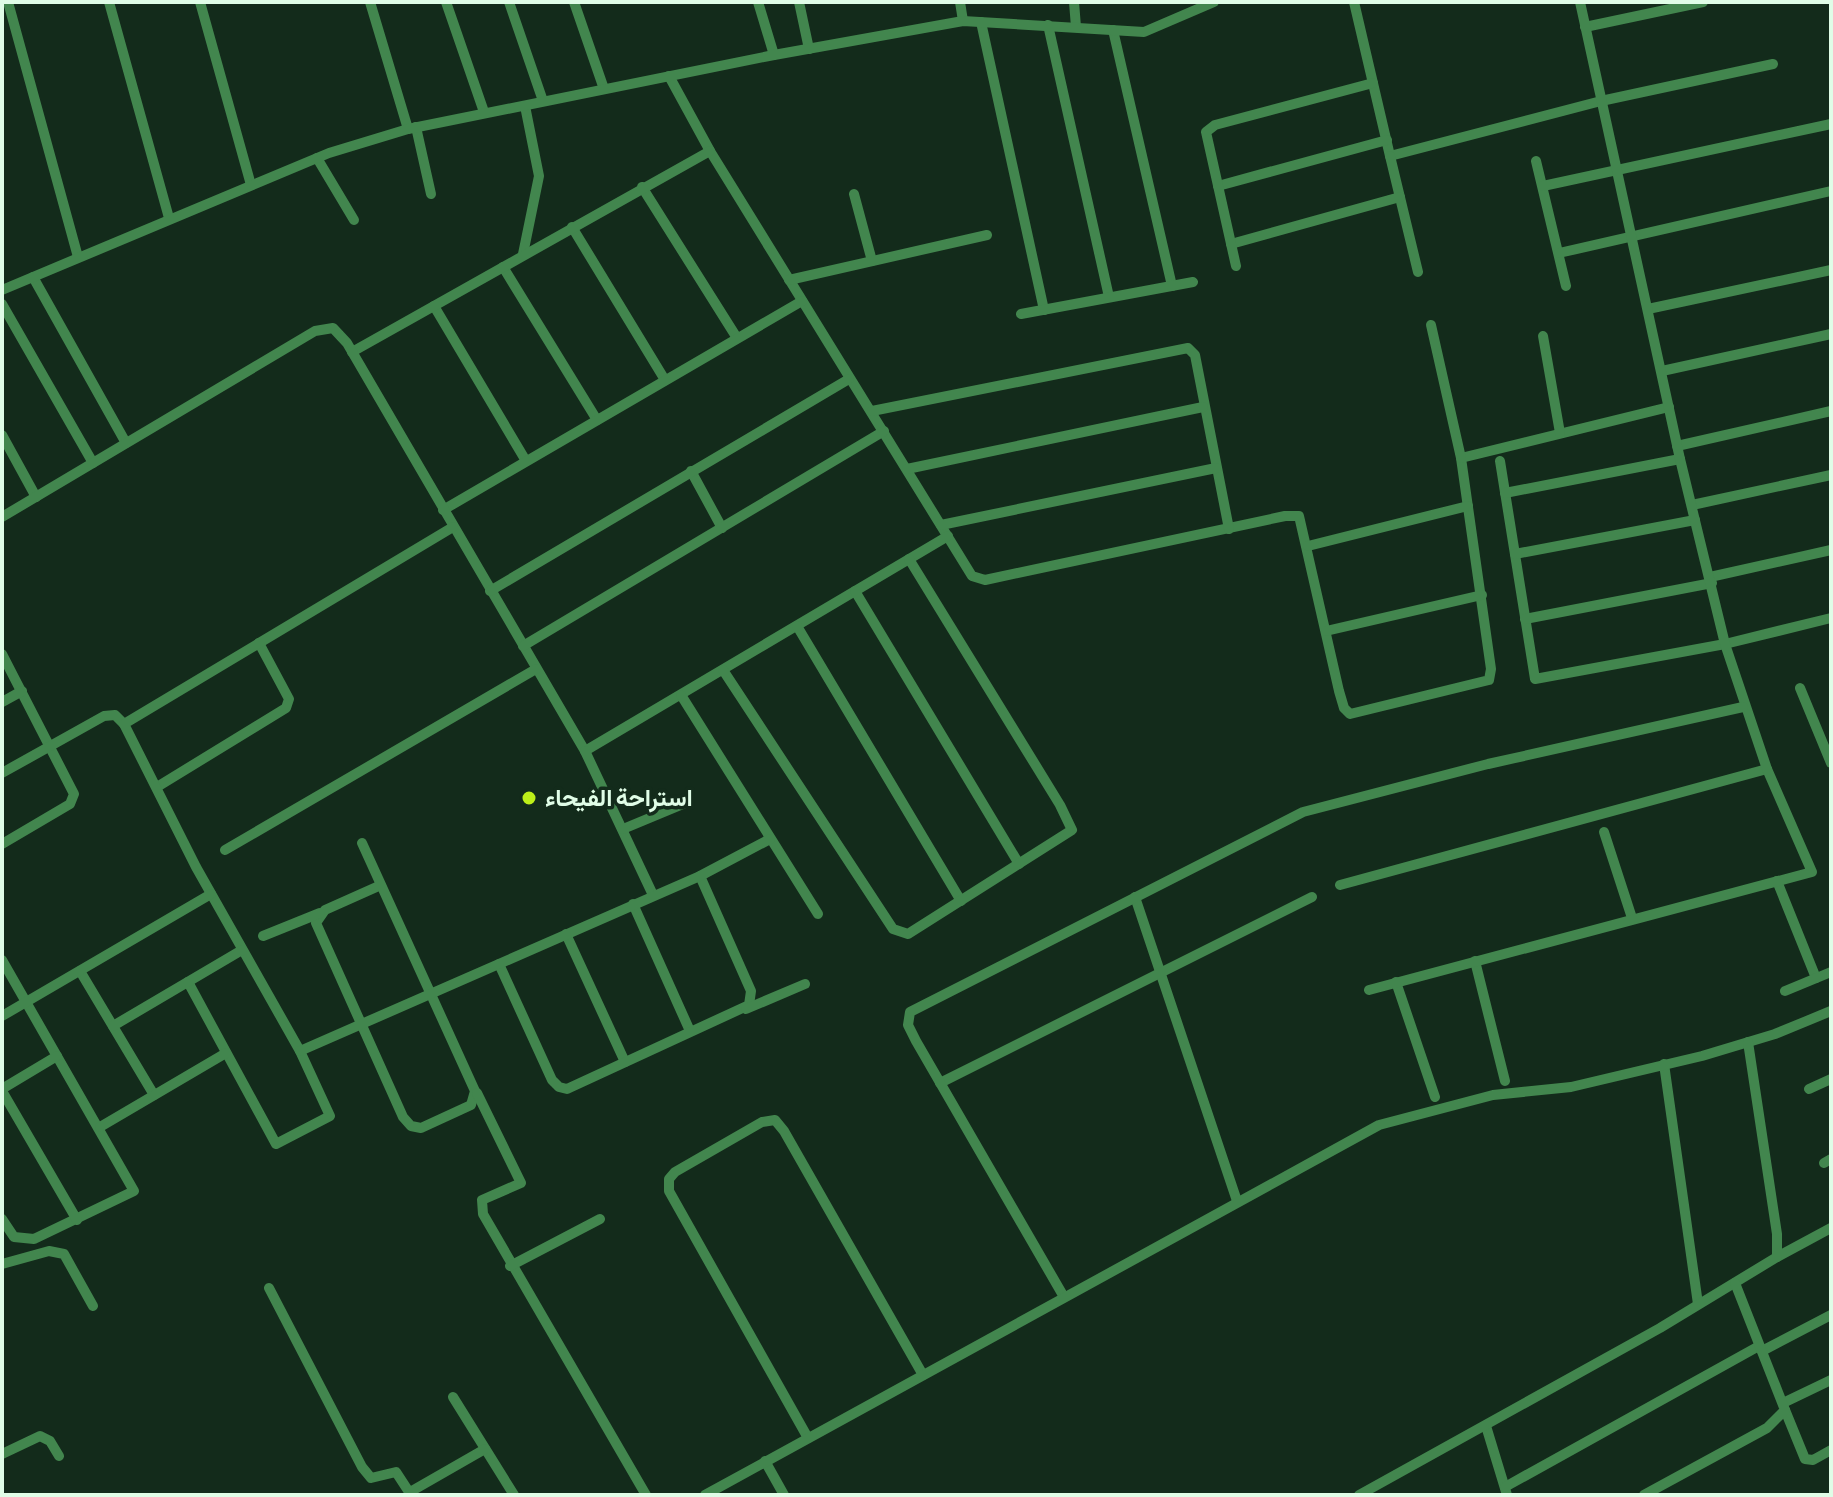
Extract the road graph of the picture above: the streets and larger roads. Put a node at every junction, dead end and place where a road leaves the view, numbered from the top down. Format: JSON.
{"nodes":[{"id":1,"x":8,"y":2,"type":"edge"},
{"id":2,"x":109,"y":2,"type":"edge"},
{"id":3,"x":200,"y":2,"type":"edge"},
{"id":4,"x":370,"y":2,"type":"edge"},
{"id":5,"x":446,"y":2,"type":"edge"},
{"id":6,"x":509,"y":2,"type":"edge"},
{"id":7,"x":574,"y":2,"type":"edge"},
{"id":8,"x":758,"y":2,"type":"edge"},
{"id":9,"x":799,"y":2,"type":"edge"},
{"id":10,"x":960,"y":2,"type":"edge"},
{"id":11,"x":1074,"y":2,"type":"edge"},
{"id":12,"x":1214,"y":2,"type":"edge"},
{"id":13,"x":1354,"y":2,"type":"edge"},
{"id":14,"x":1580,"y":2,"type":"edge"},
{"id":15,"x":1703,"y":2,"type":"edge"},
{"id":16,"x":963,"y":21,"type":"junction"},
{"id":17,"x":981,"y":22,"type":"junction"},
{"id":18,"x":1048,"y":25,"type":"junction"},
{"id":19,"x":1076,"y":27,"type":"junction"},
{"id":20,"x":1585,"y":27,"type":"junction"},
{"id":21,"x":1113,"y":30,"type":"junction"},
{"id":22,"x":809,"y":49,"type":"junction"},
{"id":23,"x":774,"y":55,"type":"junction"},
{"id":24,"x":1773,"y":64,"type":"dead end"},
{"id":25,"x":669,"y":76,"type":"junction"},
{"id":26,"x":1373,"y":83,"type":"junction"},
{"id":27,"x":604,"y":89,"type":"junction"},
{"id":28,"x":543,"y":101,"type":"junction"},
{"id":29,"x":1601,"y":101,"type":"junction"},
{"id":30,"x":525,"y":106,"type":"junction"},
{"id":31,"x":484,"y":112,"type":"junction"},
{"id":32,"x":1831,"y":124,"type":"edge"},
{"id":33,"x":412,"y":128,"type":"junction"},
{"id":34,"x":1387,"y":140,"type":"junction"},
{"id":35,"x":710,"y":151,"type":"junction"},
{"id":36,"x":1390,"y":156,"type":"junction"},
{"id":37,"x":317,"y":158,"type":"junction"},
{"id":38,"x":1536,"y":161,"type":"dead end"},
{"id":39,"x":1617,"y":171,"type":"junction"},
{"id":40,"x":251,"y":185,"type":"junction"},
{"id":41,"x":1218,"y":186,"type":"junction"},
{"id":42,"x":1543,"y":186,"type":"junction"},
{"id":43,"x":642,"y":187,"type":"junction"},
{"id":44,"x":1831,"y":191,"type":"edge"},
{"id":45,"x":431,"y":194,"type":"dead end"},
{"id":46,"x":854,"y":194,"type":"dead end"},
{"id":47,"x":1400,"y":197,"type":"junction"},
{"id":48,"x":169,"y":218,"type":"junction"},
{"id":49,"x":354,"y":220,"type":"dead end"},
{"id":50,"x":572,"y":227,"type":"junction"},
{"id":51,"x":987,"y":235,"type":"dead end"},
{"id":52,"x":1631,"y":237,"type":"junction"},
{"id":53,"x":1231,"y":244,"type":"junction"},
{"id":54,"x":1559,"y":253,"type":"junction"},
{"id":55,"x":523,"y":254,"type":"junction"},
{"id":56,"x":78,"y":257,"type":"junction"},
{"id":57,"x":872,"y":261,"type":"junction"},
{"id":58,"x":1236,"y":266,"type":"dead end"},
{"id":59,"x":503,"y":267,"type":"junction"},
{"id":60,"x":1831,"y":270,"type":"edge"},
{"id":61,"x":1418,"y":272,"type":"dead end"},
{"id":62,"x":33,"y":277,"type":"junction"},
{"id":63,"x":789,"y":280,"type":"junction"},
{"id":64,"x":1193,"y":282,"type":"dead end"},
{"id":65,"x":1172,"y":286,"type":"junction"},
{"id":66,"x":1566,"y":286,"type":"dead end"},
{"id":67,"x":2,"y":290,"type":"edge"},
{"id":68,"x":1109,"y":297,"type":"junction"},
{"id":69,"x":802,"y":301,"type":"junction"},
{"id":70,"x":2,"y":304,"type":"edge"},
{"id":71,"x":434,"y":306,"type":"junction"},
{"id":72,"x":1648,"y":309,"type":"junction"},
{"id":73,"x":1044,"y":310,"type":"junction"},
{"id":74,"x":1021,"y":314,"type":"dead end"},
{"id":75,"x":1431,"y":325,"type":"dead end"},
{"id":76,"x":1831,"y":334,"type":"edge"},
{"id":77,"x":1543,"y":336,"type":"dead end"},
{"id":78,"x":737,"y":338,"type":"junction"},
{"id":79,"x":352,"y":352,"type":"junction"},
{"id":80,"x":1662,"y":371,"type":"junction"},
{"id":81,"x":849,"y":379,"type":"junction"},
{"id":82,"x":665,"y":380,"type":"junction"},
{"id":83,"x":1203,"y":407,"type":"junction"},
{"id":84,"x":1669,"y":407,"type":"junction"},
{"id":85,"x":872,"y":411,"type":"junction"},
{"id":86,"x":1831,"y":411,"type":"edge"},
{"id":87,"x":597,"y":420,"type":"junction"},
{"id":88,"x":884,"y":431,"type":"junction"},
{"id":89,"x":1560,"y":433,"type":"junction"},
{"id":90,"x":2,"y":435,"type":"edge"},
{"id":91,"x":126,"y":443,"type":"junction"},
{"id":92,"x":1677,"y":446,"type":"junction"},
{"id":93,"x":1461,"y":458,"type":"junction"},
{"id":94,"x":1680,"y":459,"type":"junction"},
{"id":95,"x":526,"y":461,"type":"junction"},
{"id":96,"x":1500,"y":461,"type":"dead end"},
{"id":97,"x":93,"y":463,"type":"junction"},
{"id":98,"x":1216,"y":468,"type":"junction"},
{"id":99,"x":907,"y":469,"type":"junction"},
{"id":100,"x":691,"y":471,"type":"junction"},
{"id":101,"x":1831,"y":475,"type":"edge"},
{"id":102,"x":1505,"y":493,"type":"junction"},
{"id":103,"x":36,"y":497,"type":"junction"},
{"id":104,"x":1692,"y":505,"type":"junction"},
{"id":105,"x":1468,"y":506,"type":"junction"},
{"id":106,"x":443,"y":510,"type":"junction"},
{"id":107,"x":2,"y":517,"type":"edge"},
{"id":108,"x":1695,"y":520,"type":"junction"},
{"id":109,"x":453,"y":527,"type":"junction"},
{"id":110,"x":722,"y":528,"type":"junction"},
{"id":111,"x":1229,"y":529,"type":"junction"},
{"id":112,"x":944,"y":530,"type":"junction"},
{"id":113,"x":1308,"y":546,"type":"junction"},
{"id":114,"x":1831,"y":550,"type":"edge"},
{"id":115,"x":1515,"y":554,"type":"junction"},
{"id":116,"x":909,"y":559,"type":"junction"},
{"id":117,"x":1711,"y":580,"type":"junction"},
{"id":118,"x":490,"y":591,"type":"junction"},
{"id":119,"x":855,"y":591,"type":"junction"},
{"id":120,"x":1482,"y":595,"type":"junction"},
{"id":121,"x":1831,"y":618,"type":"edge"},
{"id":122,"x":1525,"y":619,"type":"junction"},
{"id":123,"x":797,"y":626,"type":"junction"},
{"id":124,"x":1326,"y":631,"type":"junction"},
{"id":125,"x":259,"y":643,"type":"junction"},
{"id":126,"x":1725,"y":644,"type":"junction"},
{"id":127,"x":523,"y":646,"type":"junction"},
{"id":128,"x":2,"y":654,"type":"edge"},
{"id":129,"x":536,"y":669,"type":"junction"},
{"id":130,"x":723,"y":670,"type":"junction"},
{"id":131,"x":1800,"y":688,"type":"dead end"},
{"id":132,"x":22,"y":691,"type":"junction"},
{"id":133,"x":681,"y":695,"type":"junction"},
{"id":134,"x":2,"y":702,"type":"edge"},
{"id":135,"x":1743,"y":707,"type":"junction"},
{"id":136,"x":124,"y":724,"type":"junction"},
{"id":137,"x":51,"y":746,"type":"junction"},
{"id":138,"x":585,"y":751,"type":"junction"},
{"id":139,"x":1831,"y":763,"type":"edge"},
{"id":140,"x":1767,"y":769,"type":"junction"},
{"id":141,"x":2,"y":773,"type":"edge"},
{"id":142,"x":157,"y":787,"type":"junction"},
{"id":143,"x":688,"y":802,"type":"dead end"},
{"id":144,"x":623,"y":829,"type":"junction"},
{"id":145,"x":1604,"y":832,"type":"dead end"},
{"id":146,"x":770,"y":839,"type":"junction"},
{"id":147,"x":362,"y":843,"type":"dead end"},
{"id":148,"x":2,"y":844,"type":"edge"},
{"id":149,"x":225,"y":850,"type":"dead end"},
{"id":150,"x":1019,"y":864,"type":"junction"},
{"id":151,"x":700,"y":876,"type":"junction"},
{"id":152,"x":1777,"y":881,"type":"junction"},
{"id":153,"x":381,"y":885,"type":"junction"},
{"id":154,"x":1340,"y":885,"type":"dead end"},
{"id":155,"x":211,"y":894,"type":"junction"},
{"id":156,"x":653,"y":895,"type":"junction"},
{"id":157,"x":1135,"y":897,"type":"junction"},
{"id":158,"x":1312,"y":897,"type":"dead end"},
{"id":159,"x":961,"y":901,"type":"junction"},
{"id":160,"x":633,"y":904,"type":"junction"},
{"id":161,"x":325,"y":910,"type":"junction"},
{"id":162,"x":818,"y":914,"type":"dead end"},
{"id":163,"x":1632,"y":918,"type":"junction"},
{"id":164,"x":566,"y":934,"type":"junction"},
{"id":165,"x":263,"y":936,"type":"dead end"},
{"id":166,"x":242,"y":950,"type":"junction"},
{"id":167,"x":2,"y":960,"type":"edge"},
{"id":168,"x":1475,"y":961,"type":"junction"},
{"id":169,"x":499,"y":964,"type":"junction"},
{"id":170,"x":80,"y":971,"type":"junction"},
{"id":171,"x":1160,"y":972,"type":"junction"},
{"id":172,"x":1831,"y":972,"type":"edge"},
{"id":173,"x":1816,"y":978,"type":"junction"},
{"id":174,"x":188,"y":982,"type":"junction"},
{"id":175,"x":1396,"y":982,"type":"junction"},
{"id":176,"x":805,"y":984,"type":"dead end"},
{"id":177,"x":1369,"y":990,"type":"dead end"},
{"id":178,"x":1785,"y":991,"type":"dead end"},
{"id":179,"x":431,"y":994,"type":"junction"},
{"id":180,"x":25,"y":1002,"type":"junction"},
{"id":181,"x":744,"y":1009,"type":"junction"},
{"id":182,"x":1831,"y":1011,"type":"edge"},
{"id":183,"x":2,"y":1016,"type":"edge"},
{"id":184,"x":360,"y":1025,"type":"junction"},
{"id":185,"x":113,"y":1026,"type":"junction"},
{"id":186,"x":690,"y":1031,"type":"junction"},
{"id":187,"x":1748,"y":1042,"type":"junction"},
{"id":188,"x":300,"y":1051,"type":"junction"},
{"id":189,"x":226,"y":1053,"type":"junction"},
{"id":190,"x":57,"y":1056,"type":"junction"},
{"id":191,"x":625,"y":1062,"type":"junction"},
{"id":192,"x":1664,"y":1064,"type":"junction"},
{"id":193,"x":1831,"y":1079,"type":"edge"},
{"id":194,"x":1505,"y":1081,"type":"dead end"},
{"id":195,"x":940,"y":1083,"type":"junction"},
{"id":196,"x":472,"y":1084,"type":"junction"},
{"id":197,"x":1809,"y":1089,"type":"dead end"},
{"id":198,"x":2,"y":1090,"type":"edge"},
{"id":199,"x":154,"y":1095,"type":"junction"},
{"id":200,"x":1435,"y":1097,"type":"dead end"},
{"id":201,"x":100,"y":1127,"type":"junction"},
{"id":202,"x":1237,"y":1201,"type":"junction"},
{"id":203,"x":2,"y":1219,"type":"edge"},
{"id":204,"x":600,"y":1219,"type":"dead end"},
{"id":205,"x":77,"y":1220,"type":"junction"},
{"id":206,"x":1831,"y":1228,"type":"edge"},
{"id":207,"x":1777,"y":1257,"type":"junction"},
{"id":208,"x":2,"y":1264,"type":"edge"},
{"id":209,"x":510,"y":1266,"type":"junction"},
{"id":210,"x":1735,"y":1283,"type":"junction"},
{"id":211,"x":269,"y":1288,"type":"dead end"},
{"id":212,"x":1064,"y":1297,"type":"junction"},
{"id":213,"x":1698,"y":1304,"type":"junction"},
{"id":214,"x":93,"y":1306,"type":"dead end"},
{"id":215,"x":1831,"y":1315,"type":"edge"},
{"id":216,"x":1760,"y":1348,"type":"junction"},
{"id":217,"x":923,"y":1375,"type":"junction"},
{"id":218,"x":1831,"y":1380,"type":"edge"},
{"id":219,"x":453,"y":1397,"type":"dead end"},
{"id":220,"x":1784,"y":1406,"type":"junction"},
{"id":221,"x":1486,"y":1426,"type":"junction"},
{"id":222,"x":808,"y":1438,"type":"junction"},
{"id":223,"x":485,"y":1449,"type":"junction"},
{"id":224,"x":1831,"y":1450,"type":"edge"},
{"id":225,"x":2,"y":1454,"type":"edge"},
{"id":226,"x":59,"y":1456,"type":"dead end"},
{"id":227,"x":765,"y":1461,"type":"junction"},
{"id":228,"x":1506,"y":1491,"type":"edge"},
{"id":229,"x":410,"y":1493,"type":"edge"},
{"id":230,"x":514,"y":1495,"type":"edge"},
{"id":231,"x":646,"y":1495,"type":"edge"},
{"id":232,"x":705,"y":1495,"type":"edge"},
{"id":233,"x":784,"y":1495,"type":"edge"},
{"id":234,"x":1359,"y":1495,"type":"edge"},
{"id":235,"x":1644,"y":1495,"type":"edge"}],
"edges":[{"from":1,"to":56,"type":"street"},
{"from":2,"to":48,"type":"street"},
{"from":3,"to":40,"type":"street"},
{"from":4,"to":33,"type":"street"},
{"from":5,"to":31,"type":"street"},
{"from":6,"to":28,"type":"street"},
{"from":7,"to":27,"type":"street"},
{"from":8,"to":23,"type":"street"},
{"from":9,"to":22,"type":"street"},
{"from":10,"to":16,"type":"street"},
{"from":11,"to":19,"type":"street"},
{"from":12,"to":21,"type":"street"},
{"from":13,"to":26,"type":"street"},
{"from":14,"to":20,"type":"street"},
{"from":15,"to":20,"type":"street"},
{"from":16,"to":17,"type":"street"},
{"from":16,"to":22,"type":"street"},
{"from":17,"to":18,"type":"street"},
{"from":17,"to":73,"type":"street"},
{"from":18,"to":19,"type":"street"},
{"from":18,"to":68,"type":"street"},
{"from":19,"to":21,"type":"street"},
{"from":20,"to":29,"type":"street"},
{"from":21,"to":65,"type":"street"},
{"from":22,"to":23,"type":"street"},
{"from":23,"to":25,"type":"street"},
{"from":24,"to":29,"type":"street"},
{"from":25,"to":27,"type":"street"},
{"from":25,"to":35,"type":"street"},
{"from":26,"to":34,"type":"street"},
{"from":26,"to":41,"type":"street"},
{"from":27,"to":28,"type":"street"},
{"from":28,"to":30,"type":"street"},
{"from":29,"to":36,"type":"street"},
{"from":29,"to":39,"type":"street"},
{"from":30,"to":31,"type":"street"},
{"from":30,"to":55,"type":"street"},
{"from":31,"to":33,"type":"street"},
{"from":32,"to":39,"type":"street"},
{"from":33,"to":37,"type":"street"},
{"from":33,"to":45,"type":"street"},
{"from":34,"to":36,"type":"street"},
{"from":34,"to":41,"type":"street"},
{"from":35,"to":43,"type":"street"},
{"from":35,"to":63,"type":"street"},
{"from":36,"to":47,"type":"street"},
{"from":37,"to":40,"type":"street"},
{"from":37,"to":49,"type":"street"},
{"from":38,"to":42,"type":"street"},
{"from":39,"to":42,"type":"street"},
{"from":39,"to":52,"type":"street"},
{"from":40,"to":48,"type":"street"},
{"from":41,"to":53,"type":"street"},
{"from":42,"to":54,"type":"street"},
{"from":43,"to":50,"type":"street"},
{"from":43,"to":78,"type":"street"},
{"from":44,"to":52,"type":"street"},
{"from":46,"to":57,"type":"street"},
{"from":47,"to":53,"type":"street"},
{"from":47,"to":61,"type":"street"},
{"from":48,"to":56,"type":"street"},
{"from":50,"to":55,"type":"street"},
{"from":50,"to":82,"type":"street"},
{"from":51,"to":57,"type":"street"},
{"from":52,"to":54,"type":"street"},
{"from":52,"to":72,"type":"street"},
{"from":53,"to":58,"type":"street"},
{"from":54,"to":66,"type":"street"},
{"from":55,"to":59,"type":"street"},
{"from":56,"to":62,"type":"street"},
{"from":57,"to":63,"type":"street"},
{"from":59,"to":71,"type":"street"},
{"from":59,"to":87,"type":"street"},
{"from":60,"to":72,"type":"street"},
{"from":62,"to":67,"type":"street"},
{"from":62,"to":91,"type":"street"},
{"from":63,"to":69,"type":"street"},
{"from":64,"to":65,"type":"street"},
{"from":65,"to":68,"type":"street"},
{"from":68,"to":73,"type":"street"},
{"from":69,"to":78,"type":"street"},
{"from":69,"to":81,"type":"street"},
{"from":70,"to":97,"type":"street"},
{"from":71,"to":79,"type":"street"},
{"from":71,"to":95,"type":"street"},
{"from":72,"to":80,"type":"street"},
{"from":73,"to":74,"type":"street"},
{"from":75,"to":93,"type":"street"},
{"from":76,"to":80,"type":"street"},
{"from":77,"to":89,"type":"street"},
{"from":78,"to":82,"type":"street"},
{"from":79,"to":91,"type":"street"},
{"from":79,"to":106,"type":"street"},
{"from":80,"to":84,"type":"street"},
{"from":81,"to":85,"type":"street"},
{"from":81,"to":100,"type":"street"},
{"from":82,"to":87,"type":"street"},
{"from":83,"to":85,"type":"street"},
{"from":83,"to":98,"type":"street"},
{"from":83,"to":99,"type":"street"},
{"from":84,"to":89,"type":"street"},
{"from":84,"to":92,"type":"street"},
{"from":85,"to":88,"type":"street"},
{"from":86,"to":92,"type":"street"},
{"from":87,"to":95,"type":"street"},
{"from":88,"to":99,"type":"street"},
{"from":88,"to":110,"type":"street"},
{"from":89,"to":93,"type":"street"},
{"from":90,"to":103,"type":"street"},
{"from":91,"to":97,"type":"street"},
{"from":92,"to":94,"type":"street"},
{"from":93,"to":105,"type":"street"},
{"from":94,"to":102,"type":"street"},
{"from":94,"to":104,"type":"street"},
{"from":95,"to":106,"type":"street"},
{"from":96,"to":102,"type":"street"},
{"from":97,"to":103,"type":"street"},
{"from":98,"to":111,"type":"street"},
{"from":98,"to":112,"type":"street"},
{"from":99,"to":112,"type":"street"},
{"from":100,"to":110,"type":"street"},
{"from":100,"to":118,"type":"street"},
{"from":101,"to":104,"type":"street"},
{"from":102,"to":115,"type":"street"},
{"from":103,"to":107,"type":"street"},
{"from":104,"to":108,"type":"street"},
{"from":105,"to":113,"type":"street"},
{"from":105,"to":120,"type":"street"},
{"from":106,"to":109,"type":"street"},
{"from":108,"to":115,"type":"street"},
{"from":108,"to":117,"type":"street"},
{"from":109,"to":118,"type":"street"},
{"from":109,"to":125,"type":"street"},
{"from":110,"to":127,"type":"street"},
{"from":111,"to":112,"type":"street"},
{"from":111,"to":113,"type":"street"},
{"from":112,"to":116,"type":"street"},
{"from":113,"to":124,"type":"street"},
{"from":114,"to":117,"type":"street"},
{"from":115,"to":122,"type":"street"},
{"from":116,"to":119,"type":"street"},
{"from":116,"to":150,"type":"street"},
{"from":117,"to":122,"type":"street"},
{"from":117,"to":126,"type":"street"},
{"from":118,"to":127,"type":"street"},
{"from":119,"to":123,"type":"street"},
{"from":119,"to":150,"type":"street"},
{"from":120,"to":124,"type":"street"},
{"from":120,"to":124,"type":"street"},
{"from":121,"to":126,"type":"street"},
{"from":122,"to":126,"type":"street"},
{"from":123,"to":130,"type":"street"},
{"from":123,"to":159,"type":"street"},
{"from":125,"to":136,"type":"street"},
{"from":125,"to":142,"type":"street"},
{"from":126,"to":135,"type":"street"},
{"from":127,"to":129,"type":"street"},
{"from":128,"to":132,"type":"street"},
{"from":129,"to":138,"type":"street"},
{"from":129,"to":149,"type":"street"},
{"from":130,"to":133,"type":"street"},
{"from":130,"to":159,"type":"street"},
{"from":131,"to":139,"type":"street"},
{"from":132,"to":134,"type":"street"},
{"from":132,"to":137,"type":"street"},
{"from":133,"to":138,"type":"street"},
{"from":133,"to":146,"type":"street"},
{"from":135,"to":140,"type":"street"},
{"from":135,"to":157,"type":"street"},
{"from":136,"to":137,"type":"street"},
{"from":136,"to":142,"type":"street"},
{"from":137,"to":141,"type":"street"},
{"from":137,"to":148,"type":"street"},
{"from":138,"to":144,"type":"street"},
{"from":140,"to":152,"type":"street"},
{"from":140,"to":154,"type":"street"},
{"from":142,"to":155,"type":"street"},
{"from":143,"to":144,"type":"street"},
{"from":144,"to":156,"type":"street"},
{"from":145,"to":163,"type":"street"},
{"from":146,"to":151,"type":"street"},
{"from":146,"to":162,"type":"street"},
{"from":147,"to":153,"type":"street"},
{"from":150,"to":159,"type":"street"},
{"from":151,"to":156,"type":"street"},
{"from":151,"to":181,"type":"street"},
{"from":152,"to":163,"type":"street"},
{"from":152,"to":173,"type":"street"},
{"from":153,"to":161,"type":"street"},
{"from":153,"to":179,"type":"street"},
{"from":155,"to":166,"type":"street"},
{"from":155,"to":170,"type":"street"},
{"from":156,"to":160,"type":"street"},
{"from":157,"to":171,"type":"street"},
{"from":157,"to":195,"type":"street"},
{"from":158,"to":171,"type":"street"},
{"from":160,"to":164,"type":"street"},
{"from":160,"to":186,"type":"street"},
{"from":161,"to":165,"type":"street"},
{"from":161,"to":184,"type":"street"},
{"from":163,"to":168,"type":"street"},
{"from":164,"to":169,"type":"street"},
{"from":164,"to":191,"type":"street"},
{"from":166,"to":174,"type":"street"},
{"from":166,"to":188,"type":"street"},
{"from":167,"to":180,"type":"street"},
{"from":168,"to":175,"type":"street"},
{"from":168,"to":194,"type":"street"},
{"from":169,"to":179,"type":"street"},
{"from":169,"to":191,"type":"street"},
{"from":170,"to":180,"type":"street"},
{"from":170,"to":185,"type":"street"},
{"from":171,"to":195,"type":"street"},
{"from":171,"to":202,"type":"street"},
{"from":172,"to":173,"type":"street"},
{"from":173,"to":178,"type":"street"},
{"from":174,"to":185,"type":"street"},
{"from":174,"to":189,"type":"street"},
{"from":175,"to":177,"type":"street"},
{"from":175,"to":200,"type":"street"},
{"from":176,"to":181,"type":"street"},
{"from":179,"to":184,"type":"street"},
{"from":179,"to":196,"type":"street"},
{"from":180,"to":183,"type":"street"},
{"from":180,"to":190,"type":"street"},
{"from":181,"to":186,"type":"street"},
{"from":182,"to":187,"type":"street"},
{"from":184,"to":188,"type":"street"},
{"from":184,"to":196,"type":"street"},
{"from":185,"to":199,"type":"street"},
{"from":186,"to":191,"type":"street"},
{"from":187,"to":192,"type":"street"},
{"from":187,"to":207,"type":"street"},
{"from":188,"to":189,"type":"street"},
{"from":189,"to":199,"type":"street"},
{"from":190,"to":198,"type":"street"},
{"from":190,"to":201,"type":"street"},
{"from":192,"to":202,"type":"street"},
{"from":192,"to":213,"type":"street"},
{"from":193,"to":197,"type":"street"},
{"from":195,"to":212,"type":"street"},
{"from":196,"to":209,"type":"street"},
{"from":198,"to":205,"type":"street"},
{"from":199,"to":201,"type":"street"},
{"from":201,"to":205,"type":"street"},
{"from":202,"to":212,"type":"street"},
{"from":203,"to":205,"type":"street"},
{"from":204,"to":209,"type":"street"},
{"from":206,"to":207,"type":"street"},
{"from":207,"to":210,"type":"street"},
{"from":208,"to":214,"type":"street"},
{"from":209,"to":231,"type":"street"},
{"from":210,"to":213,"type":"street"},
{"from":210,"to":216,"type":"street"},
{"from":211,"to":229,"type":"street"},
{"from":212,"to":217,"type":"street"},
{"from":213,"to":221,"type":"street"},
{"from":215,"to":216,"type":"street"},
{"from":216,"to":220,"type":"street"},
{"from":216,"to":228,"type":"street"},
{"from":217,"to":222,"type":"street"},
{"from":217,"to":222,"type":"street"},
{"from":218,"to":220,"type":"street"},
{"from":219,"to":223,"type":"street"},
{"from":220,"to":224,"type":"street"},
{"from":220,"to":235,"type":"street"},
{"from":221,"to":228,"type":"street"},
{"from":221,"to":234,"type":"street"},
{"from":222,"to":227,"type":"street"},
{"from":223,"to":229,"type":"street"},
{"from":223,"to":230,"type":"street"},
{"from":225,"to":226,"type":"street"},
{"from":227,"to":232,"type":"street"},
{"from":227,"to":233,"type":"street"}]}
